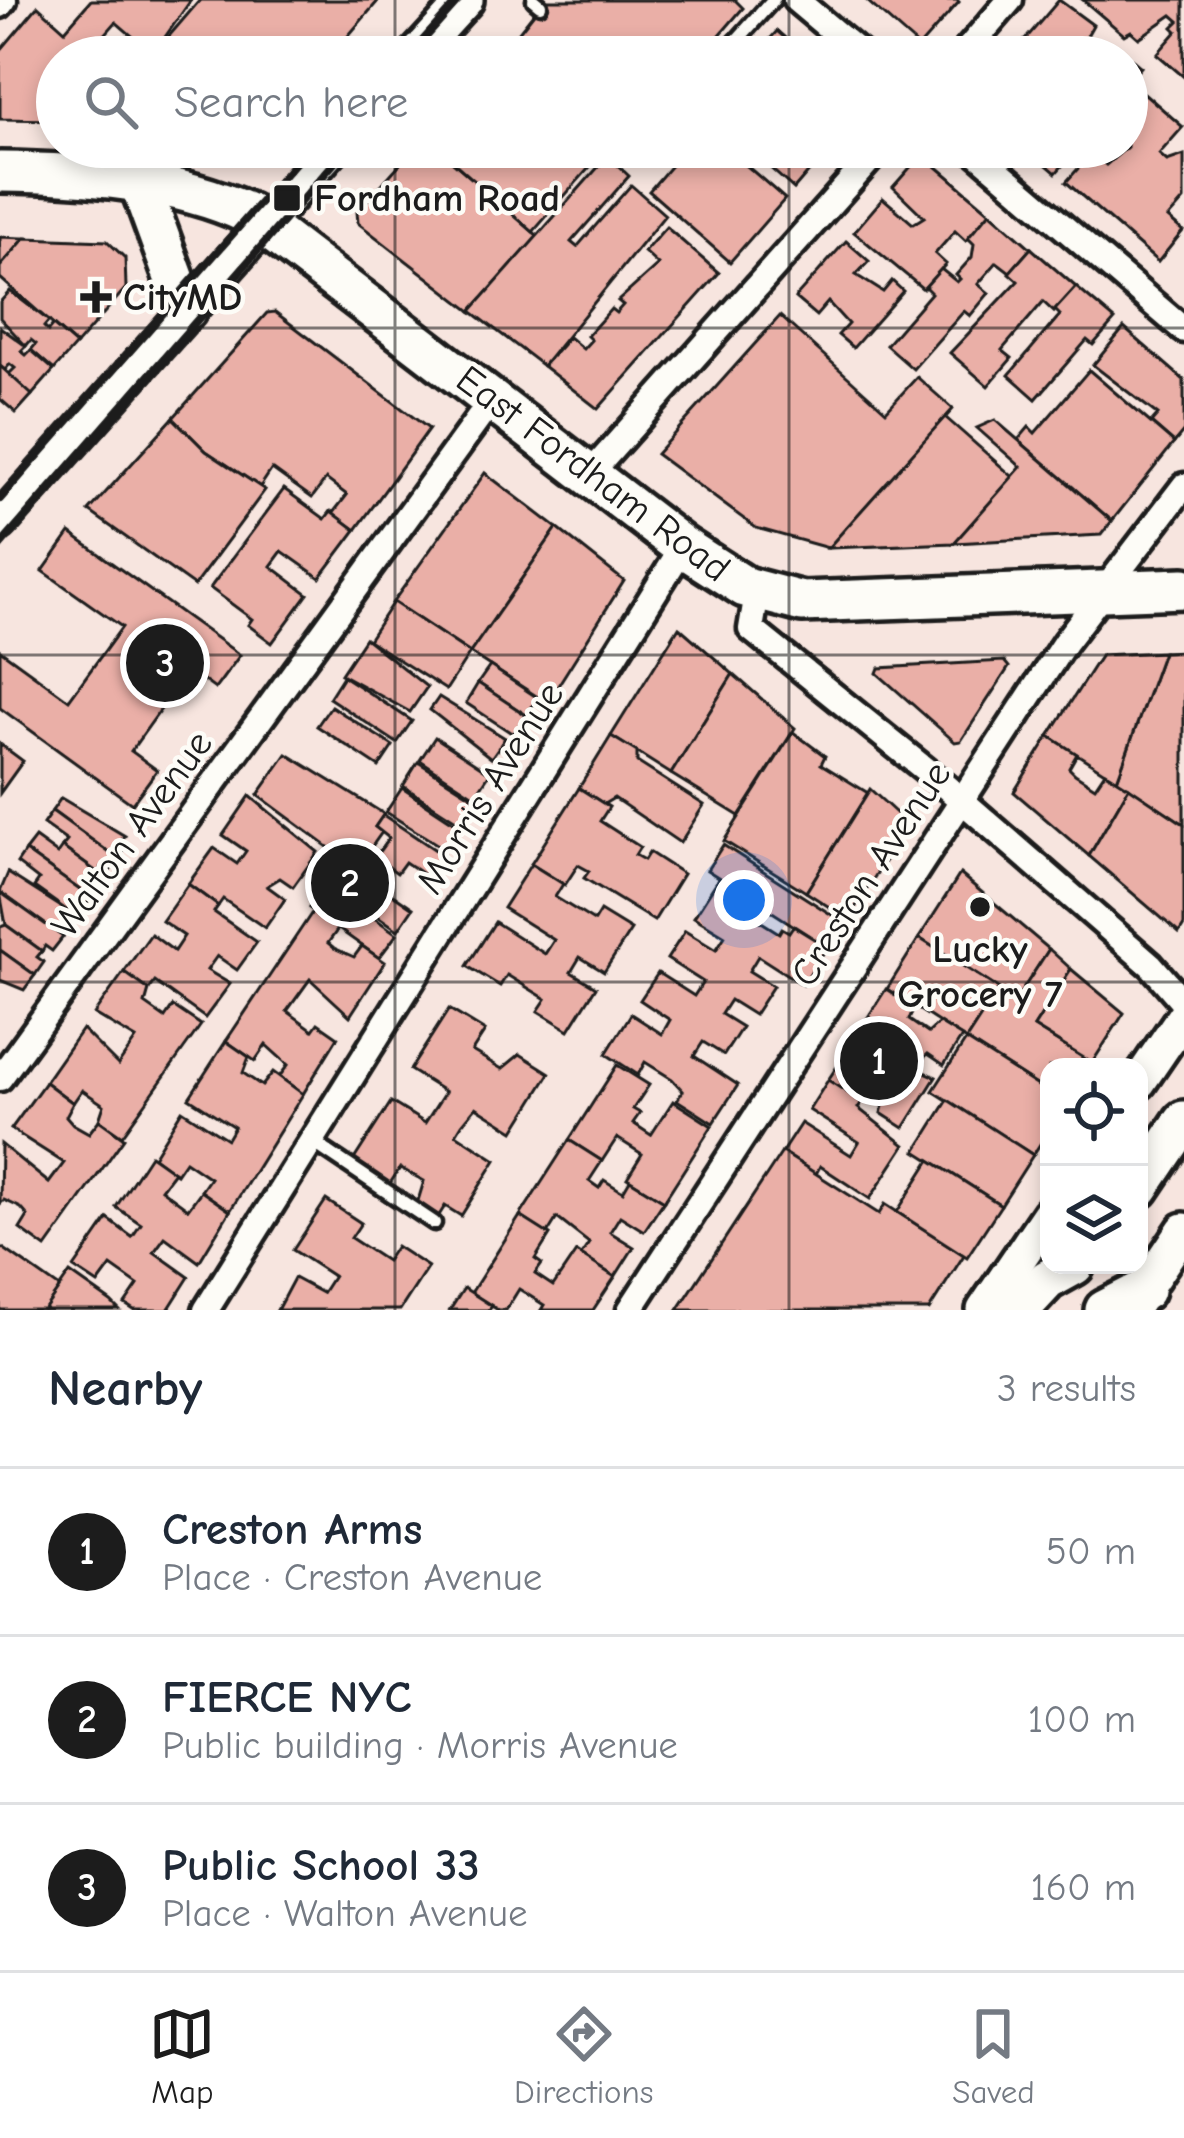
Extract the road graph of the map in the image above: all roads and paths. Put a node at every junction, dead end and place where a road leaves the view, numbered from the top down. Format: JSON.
{"nodes":[{"id":1,"x":466,"y":0,"type":"edge"},
{"id":2,"x":772,"y":0,"type":"edge"},
{"id":3,"x":796,"y":0,"type":"edge"},
{"id":4,"x":1010,"y":0,"type":"edge"},
{"id":5,"x":433,"y":36,"type":"edge"},
{"id":6,"x":740,"y":36,"type":"edge"},
{"id":7,"x":839,"y":36,"type":"edge"},
{"id":8,"x":979,"y":36,"type":"edge"},
{"id":9,"x":314,"y":168,"type":"edge"},
{"id":10,"x":862,"y":168,"type":"edge"},
{"id":11,"x":995,"y":168,"type":"edge"},
{"id":12,"x":0,"y":172,"type":"edge"},
{"id":13,"x":140,"y":184,"type":"junction"},
{"id":14,"x":263,"y":223,"type":"junction"},
{"id":15,"x":186,"y":310,"type":"junction"},
{"id":16,"x":1184,"y":330,"type":"edge"},
{"id":17,"x":491,"y":400,"type":"junction"},
{"id":18,"x":589,"y":475,"type":"junction"},
{"id":19,"x":1184,"y":486,"type":"edge"},
{"id":20,"x":0,"y":522,"type":"edge"},
{"id":21,"x":682,"y":547,"type":"junction"},
{"id":22,"x":1184,"y":588,"type":"edge"},
{"id":23,"x":1104,"y":592,"type":"junction"},
{"id":24,"x":757,"y":593,"type":"junction"},
{"id":25,"x":962,"y":801,"type":"junction"},
{"id":26,"x":1184,"y":1004,"type":"edge"},
{"id":27,"x":1184,"y":1016,"type":"edge"},
{"id":28,"x":1148,"y":1069,"type":"edge"},
{"id":29,"x":0,"y":1078,"type":"edge"},
{"id":30,"x":1184,"y":1121,"type":"edge"},
{"id":31,"x":313,"y":1142,"type":"junction"},
{"id":32,"x":1148,"y":1175,"type":"edge"},
{"id":33,"x":434,"y":1223,"type":"dead end"},
{"id":34,"x":1040,"y":1227,"type":"edge"},
{"id":35,"x":1184,"y":1230,"type":"edge"},
{"id":36,"x":1058,"y":1274,"type":"edge"},
{"id":37,"x":1083,"y":1274,"type":"edge"},
{"id":38,"x":1138,"y":1300,"type":"edge"},
{"id":39,"x":206,"y":1310,"type":"edge"},
{"id":40,"x":630,"y":1310,"type":"edge"},
{"id":41,"x":984,"y":1310,"type":"edge"},
{"id":42,"x":1018,"y":1310,"type":"edge"},
{"id":43,"x":1059,"y":1310,"type":"edge"},
{"id":44,"x":1105,"y":1310,"type":"edge"}],
"edges":[{"from":1,"to":5,"type":"main road"},
{"from":2,"to":6,"type":"lane"},
{"from":3,"to":7,"type":"street"},
{"from":4,"to":8,"type":"street"},
{"from":9,"to":14,"type":"main road"},
{"from":10,"to":18,"type":"street"},
{"from":11,"to":16,"type":"street"},
{"from":12,"to":13,"type":"main road","name":"East Fordham Road"},
{"from":13,"to":14,"type":"main road","name":"East Fordham Road"},
{"from":13,"to":15,"type":"main road"},
{"from":14,"to":15,"type":"main road"},
{"from":14,"to":17,"type":"main road","name":"East Fordham Road"},
{"from":15,"to":20,"type":"main road"},
{"from":17,"to":18,"type":"main road","name":"East Fordham Road"},
{"from":17,"to":29,"type":"street","name":"Walton Avenue"},
{"from":18,"to":21,"type":"main road","name":"East Fordham Road"},
{"from":19,"to":23,"type":"street","name":"Creston Avenue"},
{"from":21,"to":24,"type":"main road","name":"East Fordham Road"},
{"from":21,"to":31,"type":"street","name":"Morris Avenue"},
{"from":22,"to":23,"type":"main road","name":"East Fordham Road"},
{"from":23,"to":24,"type":"main road","name":"East Fordham Road"},
{"from":23,"to":25,"type":"street","name":"Creston Avenue"},
{"from":24,"to":25,"type":"street"},
{"from":25,"to":26,"type":"street"},
{"from":25,"to":40,"type":"street","name":"Creston Avenue"},
{"from":27,"to":28,"type":"main road"},
{"from":30,"to":32,"type":"main road"},
{"from":31,"to":33,"type":"lane"},
{"from":31,"to":39,"type":"street","name":"Morris Avenue"},
{"from":34,"to":41,"type":"main road"},
{"from":35,"to":38,"type":"main road"},
{"from":36,"to":42,"type":"main road"},
{"from":37,"to":43,"type":"main road"},
{"from":38,"to":44,"type":"main road"}]}
